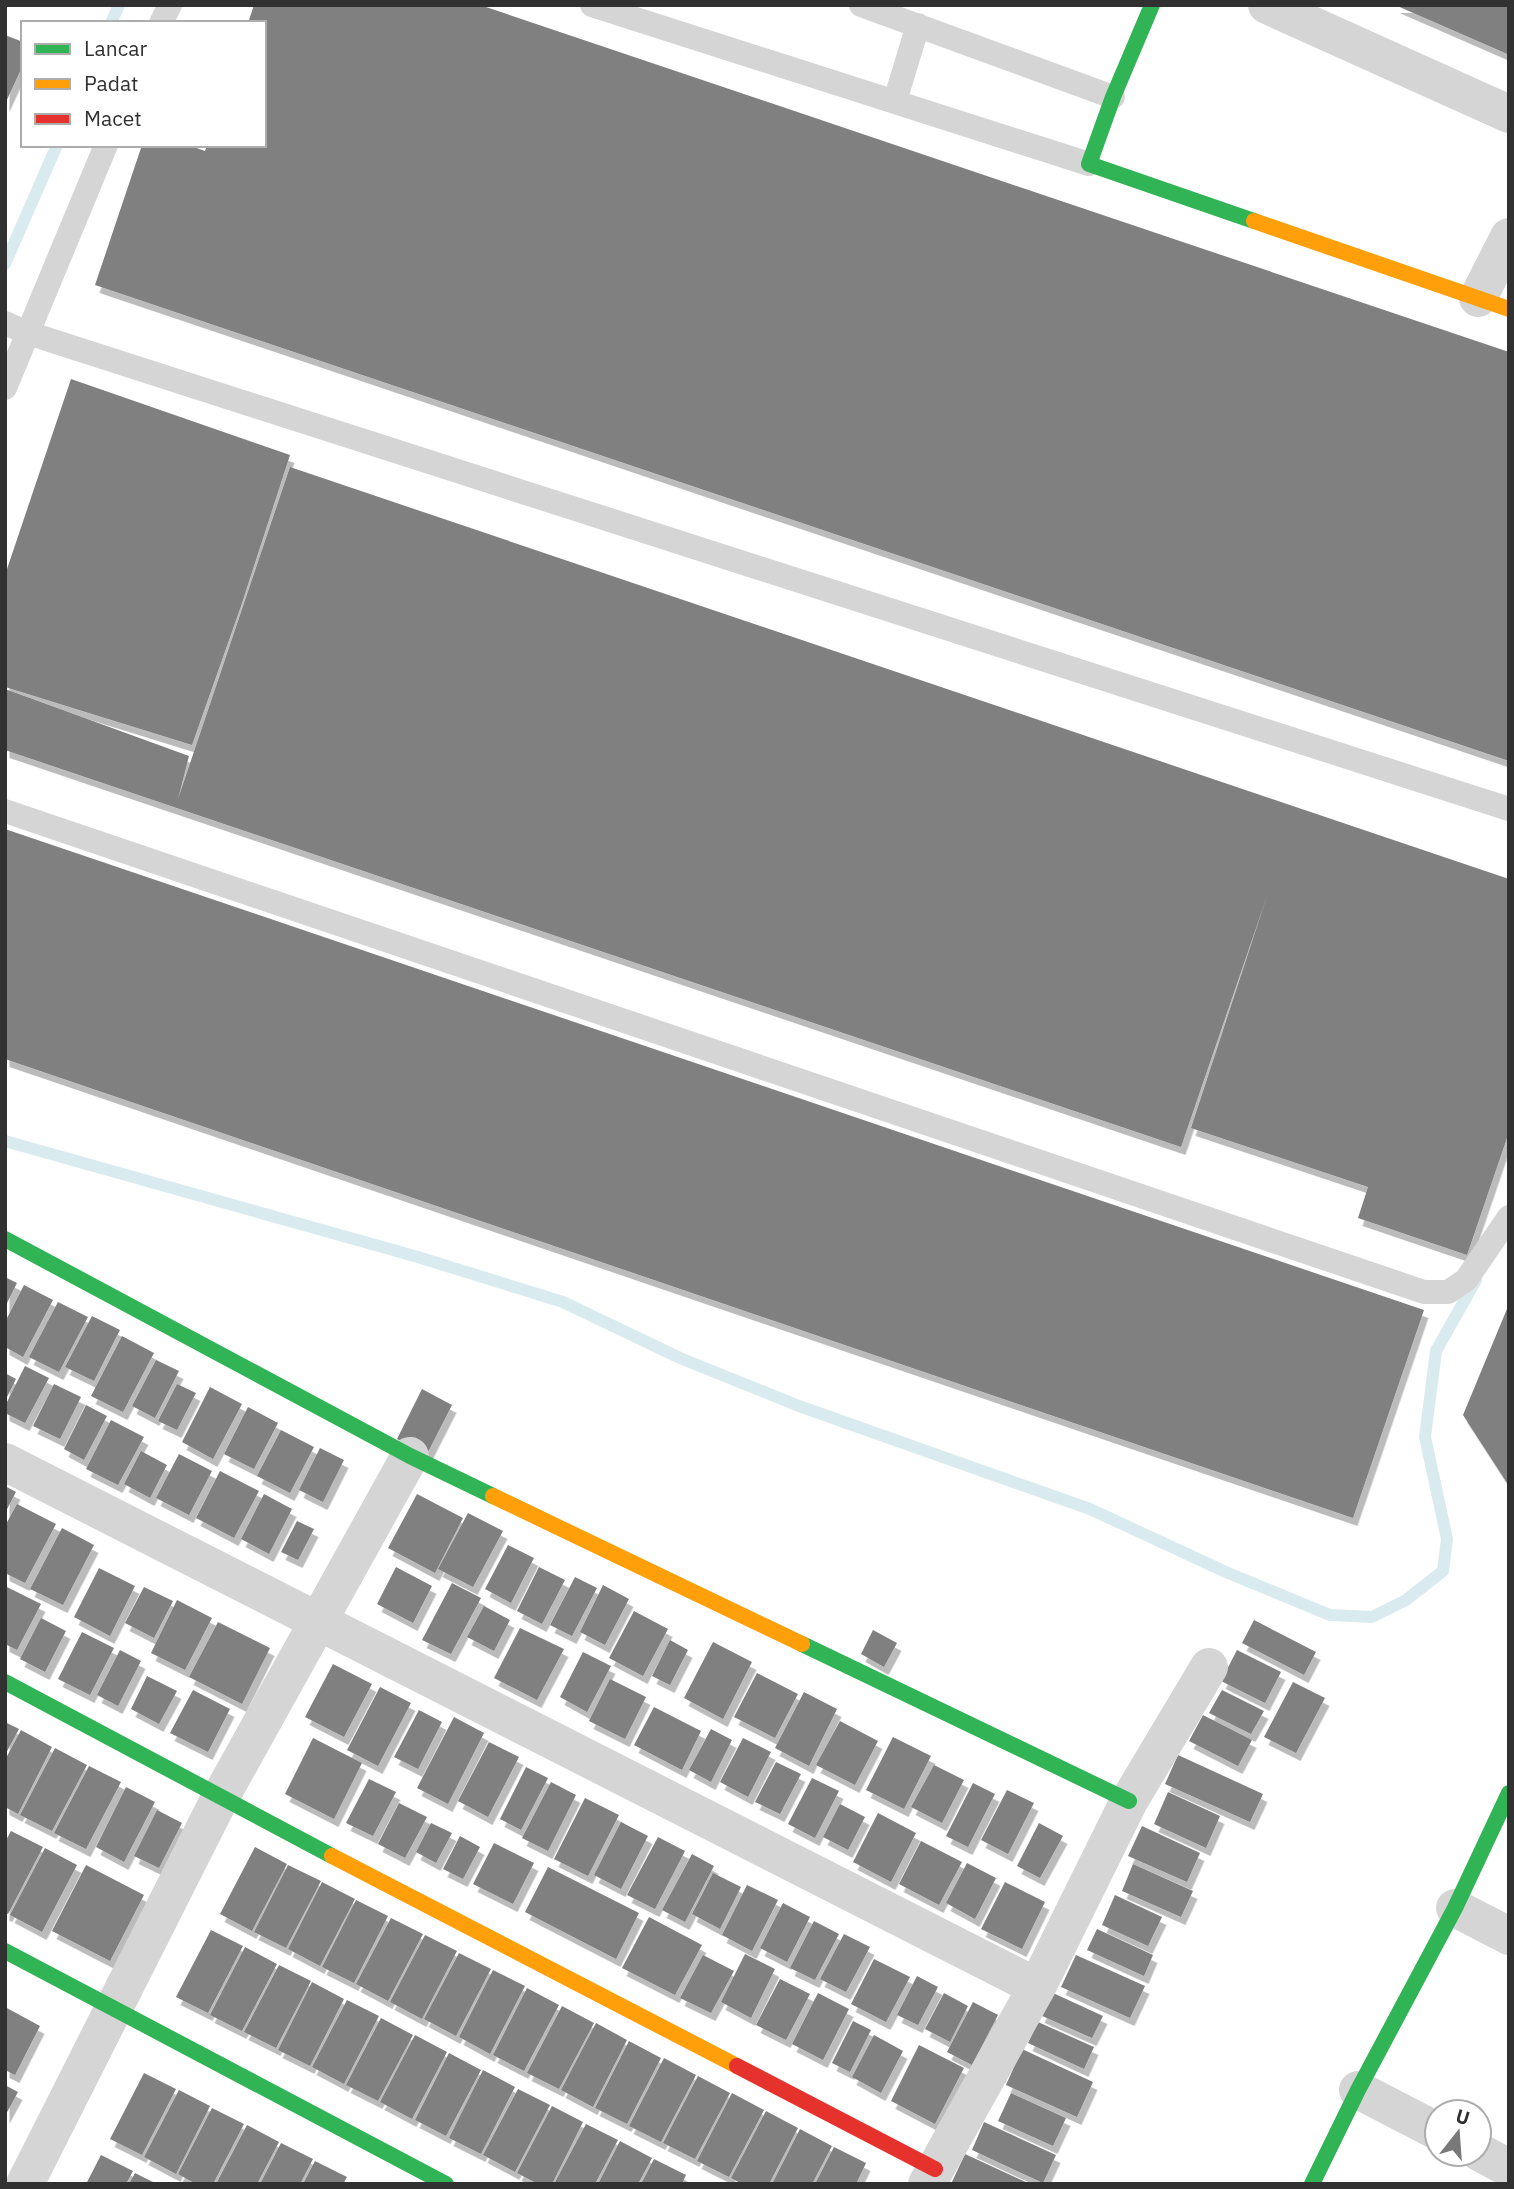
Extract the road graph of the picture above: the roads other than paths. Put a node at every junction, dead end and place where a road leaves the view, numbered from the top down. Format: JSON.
{"nodes":[{"id":1,"x":170,"y":5,"type":"edge"},
{"id":2,"x":592,"y":5,"type":"edge"},
{"id":3,"x":861,"y":5,"type":"edge"},
{"id":4,"x":1152,"y":5,"type":"edge"},
{"id":5,"x":1267,"y":5,"type":"edge"},
{"id":6,"x":162,"y":21,"type":"edge"},
{"id":7,"x":918,"y":25,"type":"junction"},
{"id":8,"x":1113,"y":97,"type":"junction"},
{"id":9,"x":895,"y":102,"type":"junction"},
{"id":10,"x":1509,"y":114,"type":"edge"},
{"id":11,"x":105,"y":147,"type":"edge"},
{"id":12,"x":1089,"y":164,"type":"junction"},
{"id":13,"x":1509,"y":237,"type":"edge"},
{"id":14,"x":1493,"y":304,"type":"edge"},
{"id":15,"x":5,"y":323,"type":"edge"},
{"id":16,"x":28,"y":333,"type":"junction"},
{"id":17,"x":5,"y":388,"type":"edge"},
{"id":18,"x":1509,"y":809,"type":"edge"},
{"id":19,"x":5,"y":811,"type":"edge"},
{"id":20,"x":1509,"y":1217,"type":"edge"},
{"id":21,"x":5,"y":1239,"type":"edge"},
{"id":22,"x":410,"y":1456,"type":"junction"},
{"id":23,"x":5,"y":1462,"type":"edge"},
{"id":24,"x":317,"y":1622,"type":"junction"},
{"id":25,"x":1209,"y":1667,"type":"dead end"},
{"id":26,"x":5,"y":1682,"type":"edge"},
{"id":27,"x":1509,"y":1793,"type":"edge"},
{"id":28,"x":220,"y":1798,"type":"junction"},
{"id":29,"x":1129,"y":1801,"type":"junction"},
{"id":30,"x":1455,"y":1908,"type":"junction"},
{"id":31,"x":1509,"y":1936,"type":"edge"},
{"id":32,"x":5,"y":1951,"type":"edge"},
{"id":33,"x":1037,"y":1987,"type":"junction"},
{"id":34,"x":116,"y":2007,"type":"junction"},
{"id":35,"x":1358,"y":2090,"type":"junction"},
{"id":36,"x":1423,"y":2124,"type":"edge"},
{"id":37,"x":1493,"y":2159,"type":"edge"},
{"id":38,"x":1509,"y":2168,"type":"edge"},
{"id":39,"x":931,"y":2176,"type":"edge"},
{"id":40,"x":25,"y":2184,"type":"edge"},
{"id":41,"x":446,"y":2184,"type":"edge"},
{"id":42,"x":1312,"y":2184,"type":"edge"}],
"edges":[{"from":1,"to":6,"type":"lane"},
{"from":2,"to":9,"type":"lane"},
{"from":3,"to":7,"type":"lane"},
{"from":4,"to":8,"type":"street"},
{"from":5,"to":10,"type":"street"},
{"from":7,"to":8,"type":"lane"},
{"from":7,"to":9,"type":"lane"},
{"from":8,"to":12,"type":"street"},
{"from":9,"to":12,"type":"lane"},
{"from":11,"to":16,"type":"lane"},
{"from":12,"to":14,"type":"street"},
{"from":13,"to":14,"type":"street"},
{"from":15,"to":16,"type":"lane"},
{"from":16,"to":17,"type":"lane"},
{"from":16,"to":18,"type":"lane"},
{"from":19,"to":20,"type":"lane"},
{"from":21,"to":22,"type":"street"},
{"from":22,"to":24,"type":"street"},
{"from":22,"to":29,"type":"street"},
{"from":23,"to":24,"type":"street"},
{"from":24,"to":28,"type":"street"},
{"from":24,"to":33,"type":"street"},
{"from":25,"to":29,"type":"street"},
{"from":26,"to":28,"type":"street"},
{"from":27,"to":30,"type":"street"},
{"from":28,"to":34,"type":"street"},
{"from":28,"to":39,"type":"street"},
{"from":29,"to":33,"type":"street"},
{"from":30,"to":31,"type":"street"},
{"from":30,"to":35,"type":"street"},
{"from":32,"to":34,"type":"street"},
{"from":33,"to":39,"type":"street"},
{"from":34,"to":40,"type":"street"},
{"from":34,"to":41,"type":"street"},
{"from":35,"to":36,"type":"street"},
{"from":35,"to":42,"type":"street"},
{"from":37,"to":38,"type":"street"}]}
